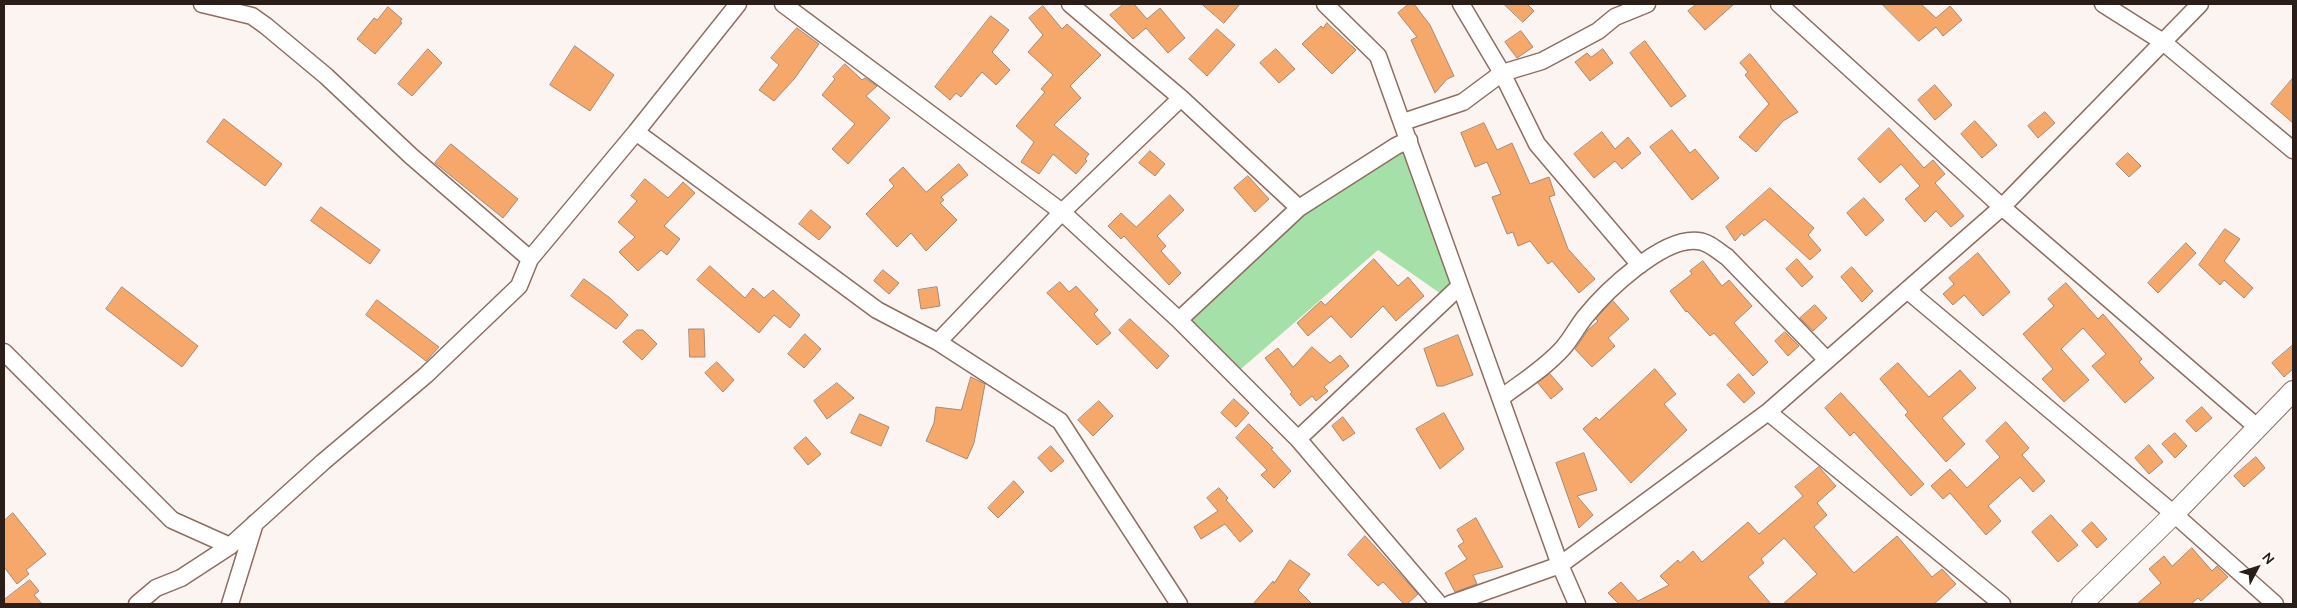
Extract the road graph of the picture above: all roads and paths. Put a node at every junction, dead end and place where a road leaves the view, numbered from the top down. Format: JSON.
{"nodes":[{"id":1,"x":202,"y":4,"type":"edge"},
{"id":2,"x":738,"y":4,"type":"edge"},
{"id":3,"x":783,"y":4,"type":"edge"},
{"id":4,"x":1070,"y":4,"type":"edge"},
{"id":5,"x":1325,"y":4,"type":"edge"},
{"id":6,"x":1461,"y":4,"type":"edge"},
{"id":7,"x":1647,"y":4,"type":"edge"},
{"id":8,"x":1778,"y":4,"type":"edge"},
{"id":9,"x":2103,"y":4,"type":"edge"},
{"id":10,"x":2200,"y":4,"type":"edge"},
{"id":11,"x":2163,"y":42,"type":"junction"},
{"id":12,"x":1502,"y":73,"type":"junction"},
{"id":13,"x":1181,"y":98,"type":"junction"},
{"id":14,"x":1403,"y":122,"type":"junction"},
{"id":15,"x":636,"y":132,"type":"junction"},
{"id":16,"x":1409,"y":140,"type":"junction"},
{"id":17,"x":2293,"y":150,"type":"edge"},
{"id":18,"x":2002,"y":207,"type":"junction"},
{"id":19,"x":1298,"y":208,"type":"junction"},
{"id":20,"x":1062,"y":212,"type":"junction"},
{"id":21,"x":530,"y":259,"type":"junction"},
{"id":22,"x":1640,"y":265,"type":"junction"},
{"id":23,"x":1460,"y":286,"type":"junction"},
{"id":24,"x":1907,"y":290,"type":"junction"},
{"id":25,"x":1179,"y":320,"type":"junction"},
{"id":26,"x":938,"y":342,"type":"junction"},
{"id":27,"x":4,"y":352,"type":"edge"},
{"id":28,"x":1827,"y":360,"type":"junction"},
{"id":29,"x":2293,"y":392,"type":"edge"},
{"id":30,"x":1501,"y":398,"type":"junction"},
{"id":31,"x":1768,"y":412,"type":"junction"},
{"id":32,"x":2257,"y":427,"type":"junction"},
{"id":33,"x":1298,"y":439,"type":"junction"},
{"id":34,"x":2174,"y":514,"type":"junction"},
{"id":35,"x":256,"y":522,"type":"junction"},
{"id":36,"x":230,"y":546,"type":"junction"},
{"id":37,"x":1560,"y":565,"type":"junction"},
{"id":38,"x":137,"y":604,"type":"edge"},
{"id":39,"x":230,"y":604,"type":"edge"},
{"id":40,"x":1179,"y":604,"type":"edge"},
{"id":41,"x":1439,"y":604,"type":"edge"},
{"id":42,"x":1450,"y":604,"type":"edge"},
{"id":43,"x":1577,"y":604,"type":"edge"},
{"id":44,"x":2002,"y":604,"type":"edge"},
{"id":45,"x":2082,"y":604,"type":"edge"},
{"id":46,"x":2275,"y":604,"type":"edge"}],
"edges":[{"from":1,"to":21,"type":"street"},
{"from":2,"to":15,"type":"street"},
{"from":3,"to":20,"type":"street"},
{"from":4,"to":13,"type":"street"},
{"from":5,"to":14,"type":"street"},
{"from":6,"to":12,"type":"street"},
{"from":7,"to":12,"type":"street"},
{"from":8,"to":18,"type":"street"},
{"from":9,"to":11,"type":"street"},
{"from":10,"to":11,"type":"street"},
{"from":11,"to":17,"type":"street"},
{"from":11,"to":18,"type":"street"},
{"from":12,"to":14,"type":"street"},
{"from":12,"to":22,"type":"street"},
{"from":13,"to":19,"type":"street"},
{"from":13,"to":20,"type":"street"},
{"from":14,"to":16,"type":"street"},
{"from":15,"to":21,"type":"street"},
{"from":15,"to":26,"type":"street"},
{"from":16,"to":19,"type":"street"},
{"from":16,"to":23,"type":"street"},
{"from":18,"to":24,"type":"street"},
{"from":18,"to":32,"type":"street"},
{"from":19,"to":25,"type":"street"},
{"from":20,"to":25,"type":"street"},
{"from":20,"to":26,"type":"street"},
{"from":21,"to":35,"type":"street"},
{"from":22,"to":28,"type":"street"},
{"from":22,"to":30,"type":"street"},
{"from":23,"to":30,"type":"street"},
{"from":23,"to":33,"type":"street"},
{"from":24,"to":28,"type":"street"},
{"from":24,"to":34,"type":"street"},
{"from":25,"to":33,"type":"street"},
{"from":26,"to":40,"type":"street"},
{"from":27,"to":36,"type":"street"},
{"from":28,"to":31,"type":"street"},
{"from":29,"to":32,"type":"street"},
{"from":30,"to":37,"type":"street"},
{"from":31,"to":37,"type":"street"},
{"from":31,"to":44,"type":"street"},
{"from":32,"to":34,"type":"street"},
{"from":33,"to":41,"type":"street"},
{"from":34,"to":45,"type":"street"},
{"from":34,"to":46,"type":"street"},
{"from":35,"to":36,"type":"street"},
{"from":35,"to":39,"type":"street"},
{"from":36,"to":38,"type":"street"},
{"from":37,"to":42,"type":"street"},
{"from":37,"to":43,"type":"street"}]}
